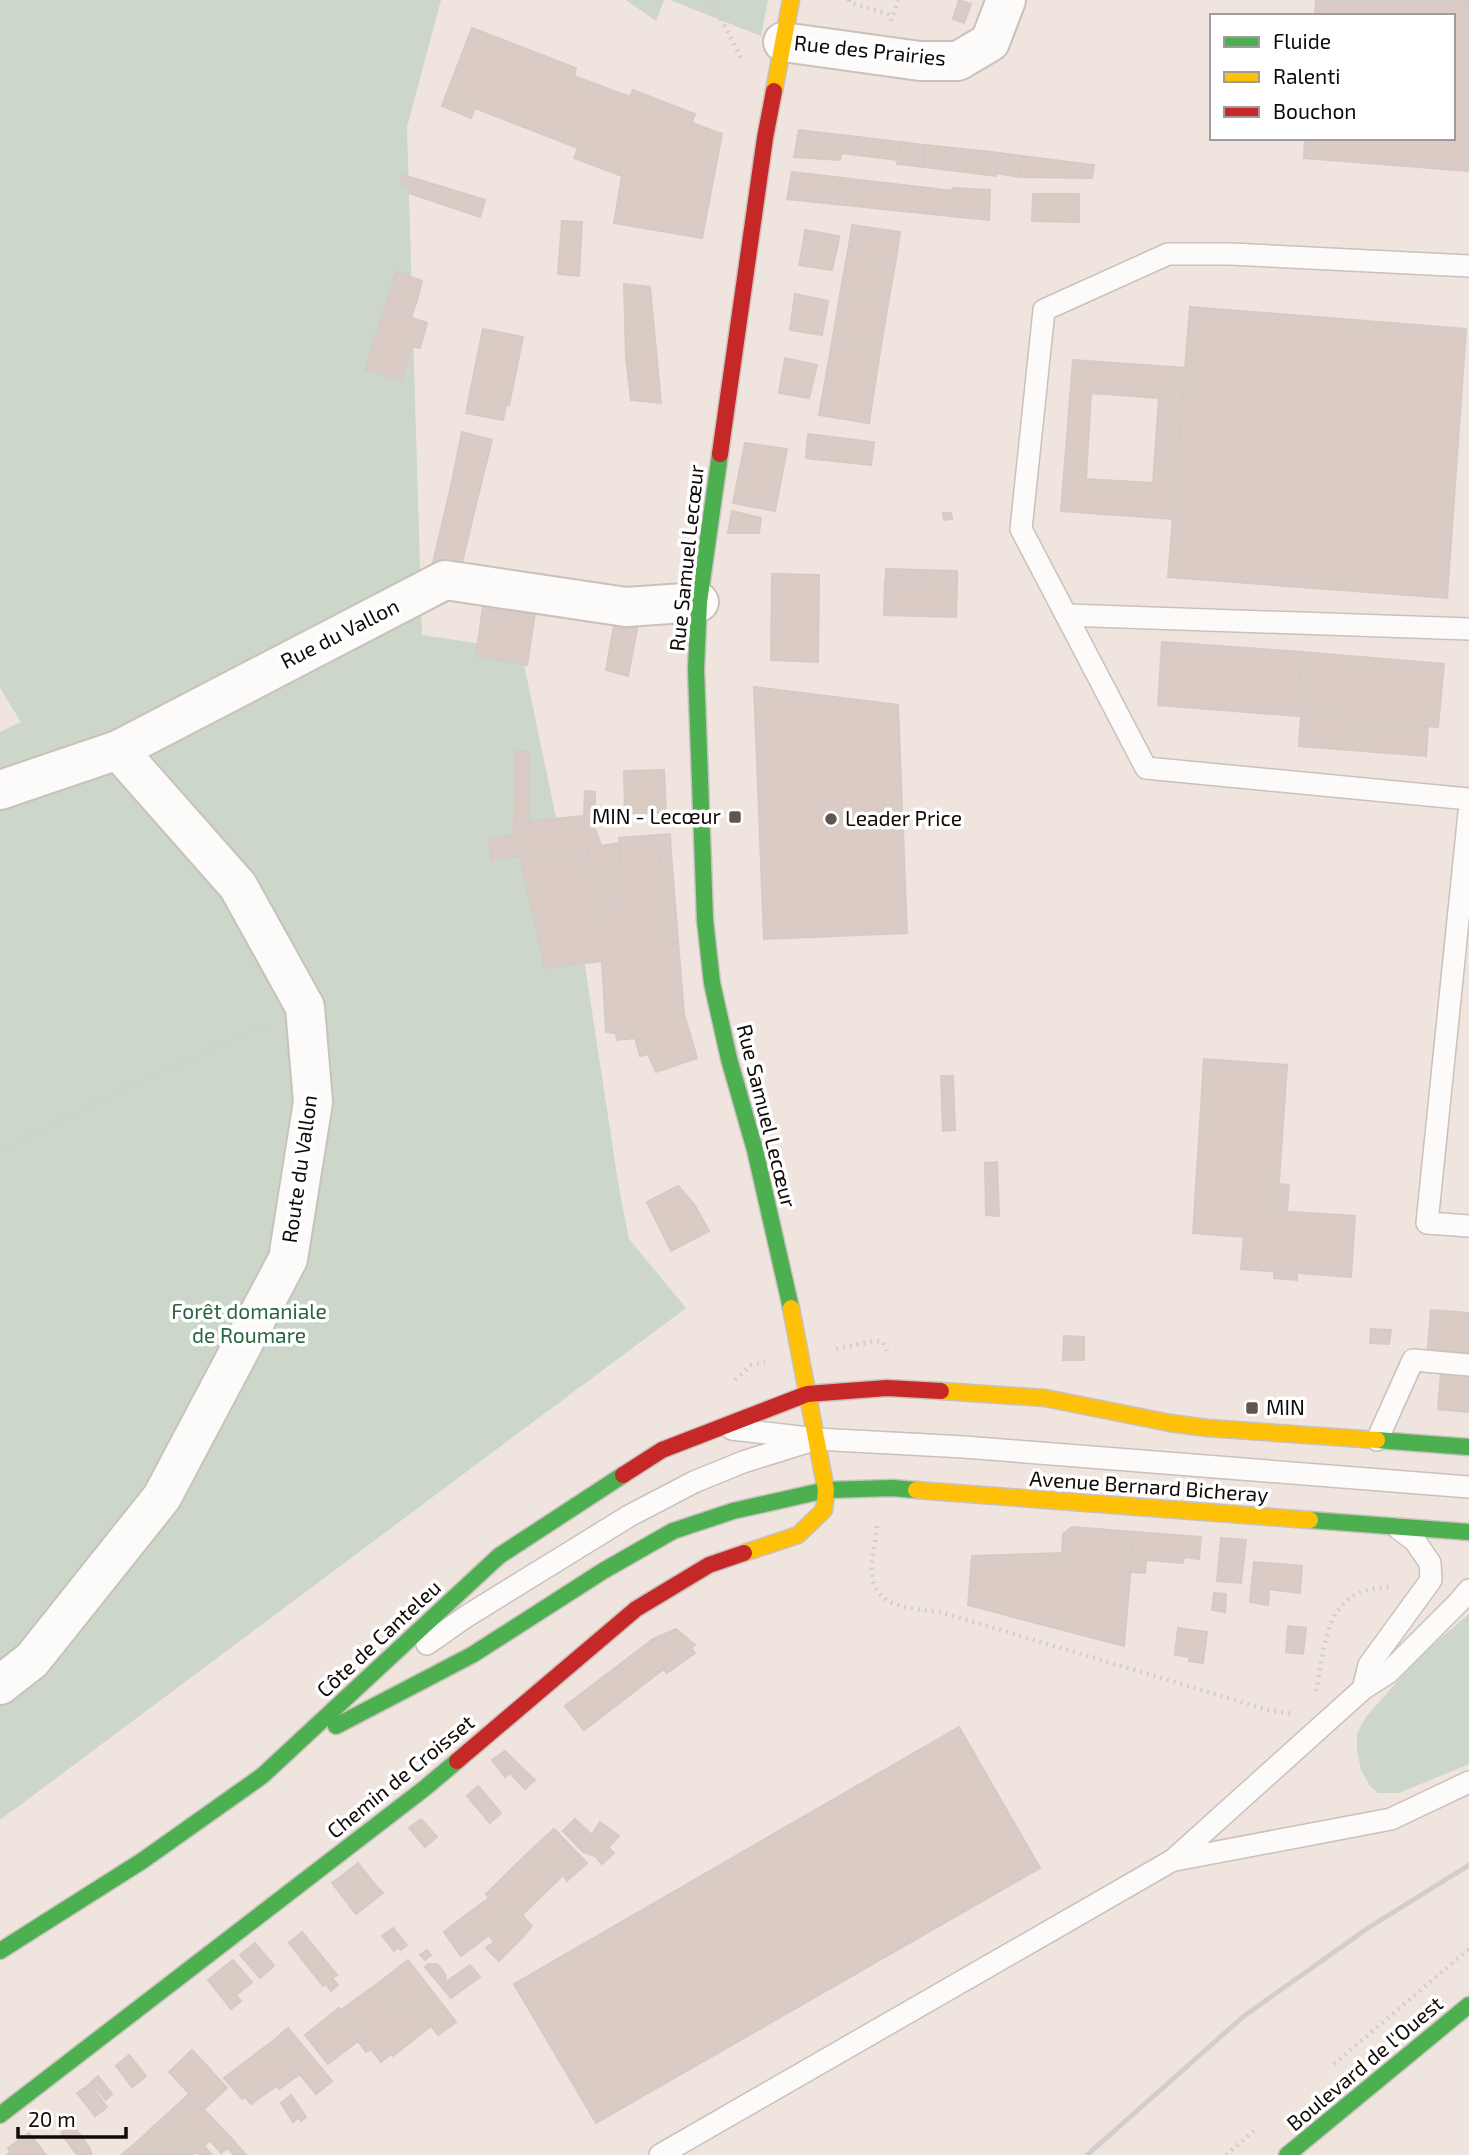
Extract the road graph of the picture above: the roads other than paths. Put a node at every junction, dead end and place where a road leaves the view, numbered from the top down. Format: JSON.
{"nodes":[{"id":1,"x":791,"y":0,"type":"edge"},
{"id":2,"x":1006,"y":0,"type":"edge"},
{"id":3,"x":783,"y":41,"type":"junction"},
{"id":4,"x":1469,"y":266,"type":"edge"},
{"id":5,"x":699,"y":602,"type":"junction"},
{"id":6,"x":1066,"y":615,"type":"junction"},
{"id":7,"x":1469,"y":629,"type":"edge"},
{"id":8,"x":118,"y":750,"type":"junction"},
{"id":9,"x":0,"y":790,"type":"edge"},
{"id":10,"x":1469,"y":799,"type":"edge"},
{"id":11,"x":1468,"y":827,"type":"edge"},
{"id":12,"x":1469,"y":1226,"type":"edge"},
{"id":13,"x":1469,"y":1365,"type":"edge"},
{"id":14,"x":807,"y":1394,"type":"junction"},
{"id":15,"x":720,"y":1428,"type":"junction"},
{"id":16,"x":817,"y":1438,"type":"junction"},
{"id":17,"x":1377,"y":1440,"type":"junction"},
{"id":18,"x":1469,"y":1447,"type":"edge"},
{"id":19,"x":1469,"y":1487,"type":"edge"},
{"id":20,"x":825,"y":1490,"type":"junction"},
{"id":21,"x":1396,"y":1527,"type":"junction"},
{"id":22,"x":1469,"y":1532,"type":"edge"},
{"id":23,"x":1469,"y":1590,"type":"edge"},
{"id":24,"x":0,"y":1685,"type":"edge"},
{"id":25,"x":1363,"y":1689,"type":"junction"},
{"id":26,"x":296,"y":1747,"type":"junction"},
{"id":27,"x":1469,"y":1782,"type":"edge"},
{"id":28,"x":1173,"y":1860,"type":"junction"},
{"id":29,"x":0,"y":1951,"type":"edge"},
{"id":30,"x":1469,"y":2005,"type":"edge"},
{"id":31,"x":0,"y":2115,"type":"edge"},
{"id":32,"x":660,"y":2155,"type":"edge"},
{"id":33,"x":1287,"y":2155,"type":"edge"}],
"edges":[{"from":1,"to":3,"type":"main road","name":"Rue Samuel Lecœur"},
{"from":2,"to":3,"type":"street","name":"Rue des Prairies"},
{"from":3,"to":5,"type":"main road","name":"Rue Samuel Lecœur"},
{"from":4,"to":6,"type":"lane"},
{"from":5,"to":8,"type":"street","name":"Rue du Vallon"},
{"from":5,"to":14,"type":"main road","name":"Rue Samuel Lecœur"},
{"from":6,"to":7,"type":"lane"},
{"from":6,"to":10,"type":"lane"},
{"from":8,"to":9,"type":"street","name":"Rue du Vallon"},
{"from":8,"to":24,"type":"street","name":"Route du Vallon"},
{"from":11,"to":12,"type":"lane"},
{"from":13,"to":17,"type":"lane"},
{"from":14,"to":15,"type":"main road","name":"Côte de Canteleu"},
{"from":14,"to":16,"type":"main road","name":"Rue Samuel Lecœur"},
{"from":14,"to":17,"type":"main road"},
{"from":15,"to":16,"type":"lane"},
{"from":15,"to":26,"type":"main road","name":"Côte de Canteleu"},
{"from":16,"to":19,"type":"lane"},
{"from":16,"to":20,"type":"main road","name":"Rue Samuel Lecœur"},
{"from":16,"to":26,"type":"lane"},
{"from":17,"to":18,"type":"main road"},
{"from":20,"to":21,"type":"main road","name":"Avenue Bernard Bicheray"},
{"from":20,"to":26,"type":"main road","name":"Côte de Canteleu"},
{"from":20,"to":31,"type":"main road","name":"Chemin de Croisset"},
{"from":21,"to":22,"type":"main road","name":"Avenue Bernard Bicheray"},
{"from":21,"to":25,"type":"lane"},
{"from":23,"to":25,"type":"lane"},
{"from":25,"to":28,"type":"lane"},
{"from":26,"to":29,"type":"main road","name":"Côte de Canteleu"},
{"from":27,"to":28,"type":"lane"},
{"from":28,"to":32,"type":"lane"},
{"from":30,"to":33,"type":"main road","name":"Boulevard de l'Ouest"}]}
